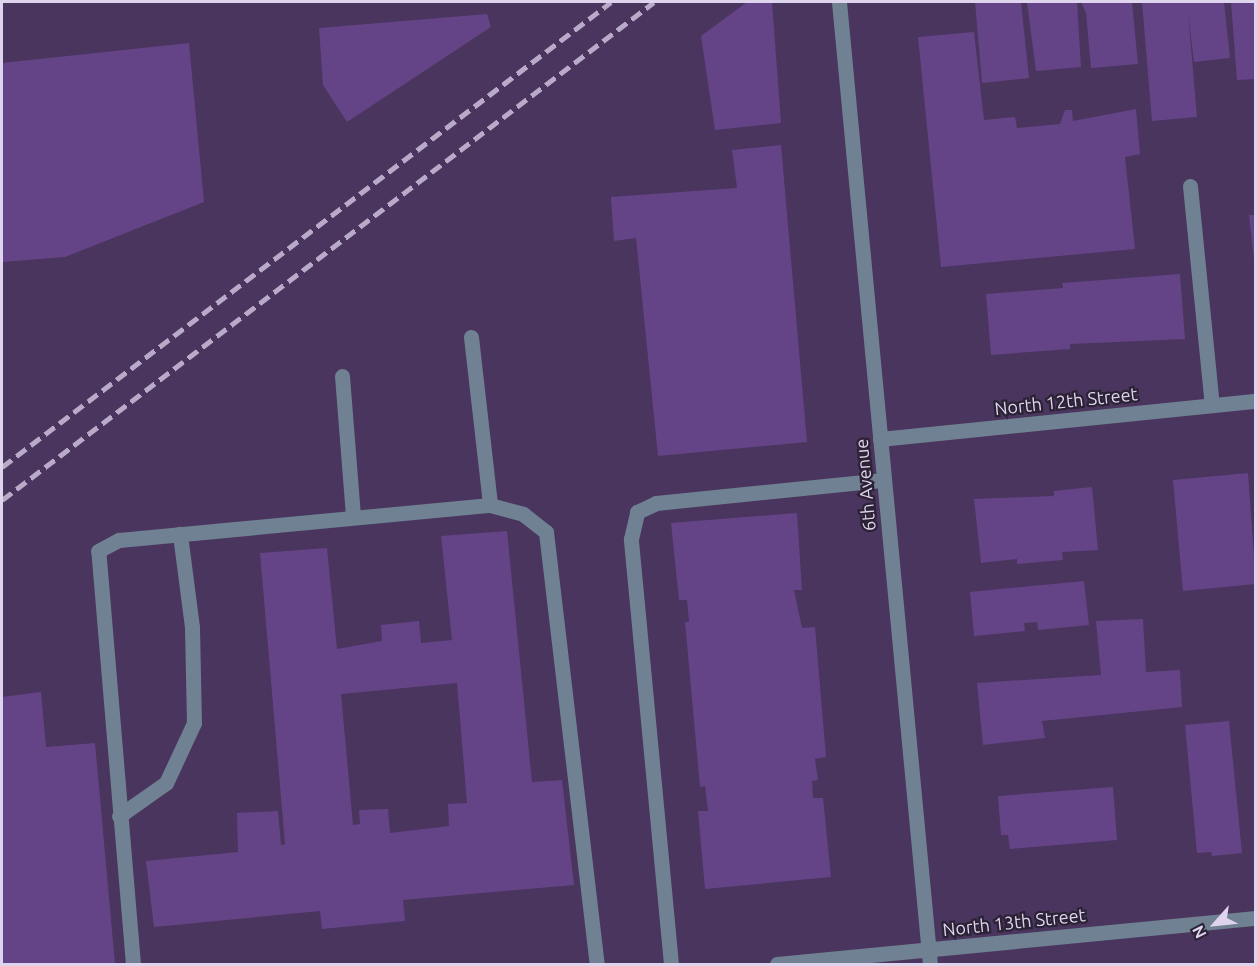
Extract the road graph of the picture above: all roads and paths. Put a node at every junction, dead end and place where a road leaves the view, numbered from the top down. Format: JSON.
{"nodes":[{"id":1,"x":839,"y":2,"type":"edge"},
{"id":2,"x":1190,"y":186,"type":"dead end"},
{"id":3,"x":471,"y":337,"type":"dead end"},
{"id":4,"x":342,"y":376,"type":"dead end"},
{"id":5,"x":1256,"y":401,"type":"edge"},
{"id":6,"x":1212,"y":405,"type":"junction"},
{"id":7,"x":880,"y":439,"type":"junction"},
{"id":8,"x":884,"y":480,"type":"junction"},
{"id":9,"x":490,"y":505,"type":"junction"},
{"id":10,"x":353,"y":515,"type":"junction"},
{"id":11,"x":180,"y":534,"type":"junction"},
{"id":12,"x":119,"y":816,"type":"junction"},
{"id":13,"x":1256,"y":918,"type":"edge"},
{"id":14,"x":929,"y":957,"type":"edge"},
{"id":15,"x":133,"y":964,"type":"edge"},
{"id":16,"x":597,"y":964,"type":"edge"},
{"id":17,"x":671,"y":964,"type":"edge"},
{"id":18,"x":777,"y":964,"type":"edge"}],
"edges":[{"from":1,"to":7,"type":"street","name":"6th Avenue"},
{"from":2,"to":6,"type":"street"},
{"from":3,"to":9,"type":"street"},
{"from":4,"to":10,"type":"street"},
{"from":5,"to":6,"type":"street","name":"North 12th Street"},
{"from":6,"to":7,"type":"street","name":"North 12th Street"},
{"from":7,"to":8,"type":"street","name":"6th Avenue"},
{"from":8,"to":14,"type":"street","name":"6th Avenue"},
{"from":8,"to":17,"type":"street"},
{"from":9,"to":10,"type":"street"},
{"from":9,"to":16,"type":"street"},
{"from":10,"to":11,"type":"street"},
{"from":11,"to":12,"type":"street"},
{"from":11,"to":12,"type":"street"},
{"from":12,"to":15,"type":"street"},
{"from":13,"to":14,"type":"street","name":"North 13th Street"},
{"from":14,"to":18,"type":"street","name":"North 13th Street"}]}
